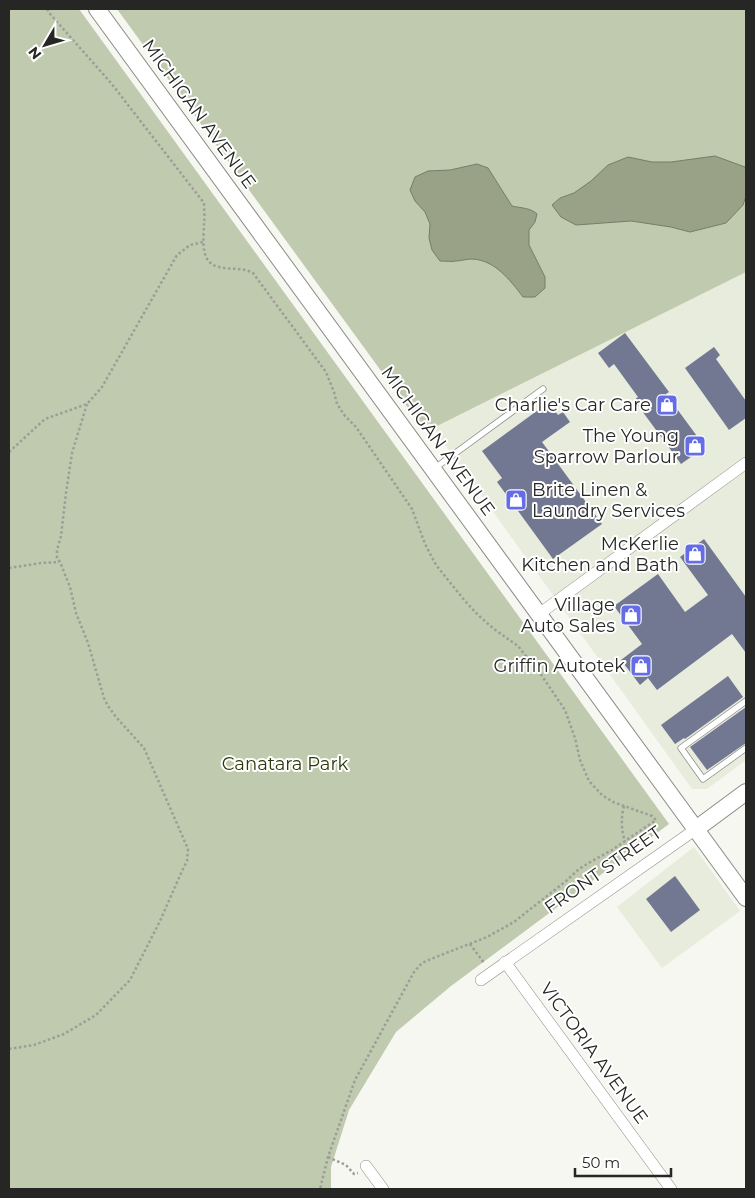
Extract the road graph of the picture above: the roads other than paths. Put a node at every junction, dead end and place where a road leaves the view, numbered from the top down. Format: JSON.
{"nodes":[{"id":1,"x":97,"y":9,"type":"edge"},
{"id":2,"x":544,"y":389,"type":"dead end"},
{"id":3,"x":746,"y":463,"type":"edge"},
{"id":4,"x":434,"y":470,"type":"junction"},
{"id":5,"x":539,"y":614,"type":"junction"},
{"id":6,"x":746,"y":701,"type":"edge"},
{"id":7,"x":746,"y":748,"type":"edge"},
{"id":8,"x":746,"y":792,"type":"edge"},
{"id":9,"x":696,"y":829,"type":"junction"},
{"id":10,"x":746,"y":898,"type":"edge"},
{"id":11,"x":505,"y":962,"type":"junction"},
{"id":12,"x":481,"y":980,"type":"dead end"},
{"id":13,"x":366,"y":1166,"type":"road end"},
{"id":14,"x":383,"y":1189,"type":"edge"},
{"id":15,"x":671,"y":1189,"type":"edge"}],
"edges":[{"from":1,"to":4,"type":"main road","name":"MICHIGAN AVENUE"},
{"from":2,"to":4,"type":"lane"},
{"from":3,"to":5,"type":"street"},
{"from":4,"to":5,"type":"main road","name":"MICHIGAN AVENUE"},
{"from":5,"to":9,"type":"main road","name":"MICHIGAN AVENUE"},
{"from":6,"to":7,"type":"lane"},
{"from":8,"to":9,"type":"main road","name":"FRONT STREET"},
{"from":9,"to":10,"type":"main road","name":"MICHIGAN AVENUE"},
{"from":9,"to":11,"type":"street","name":"FRONT STREET"},
{"from":11,"to":12,"type":"street","name":"FRONT STREET"},
{"from":11,"to":15,"type":"street","name":"VICTORIA AVENUE"},
{"from":13,"to":14,"type":"street"}]}
